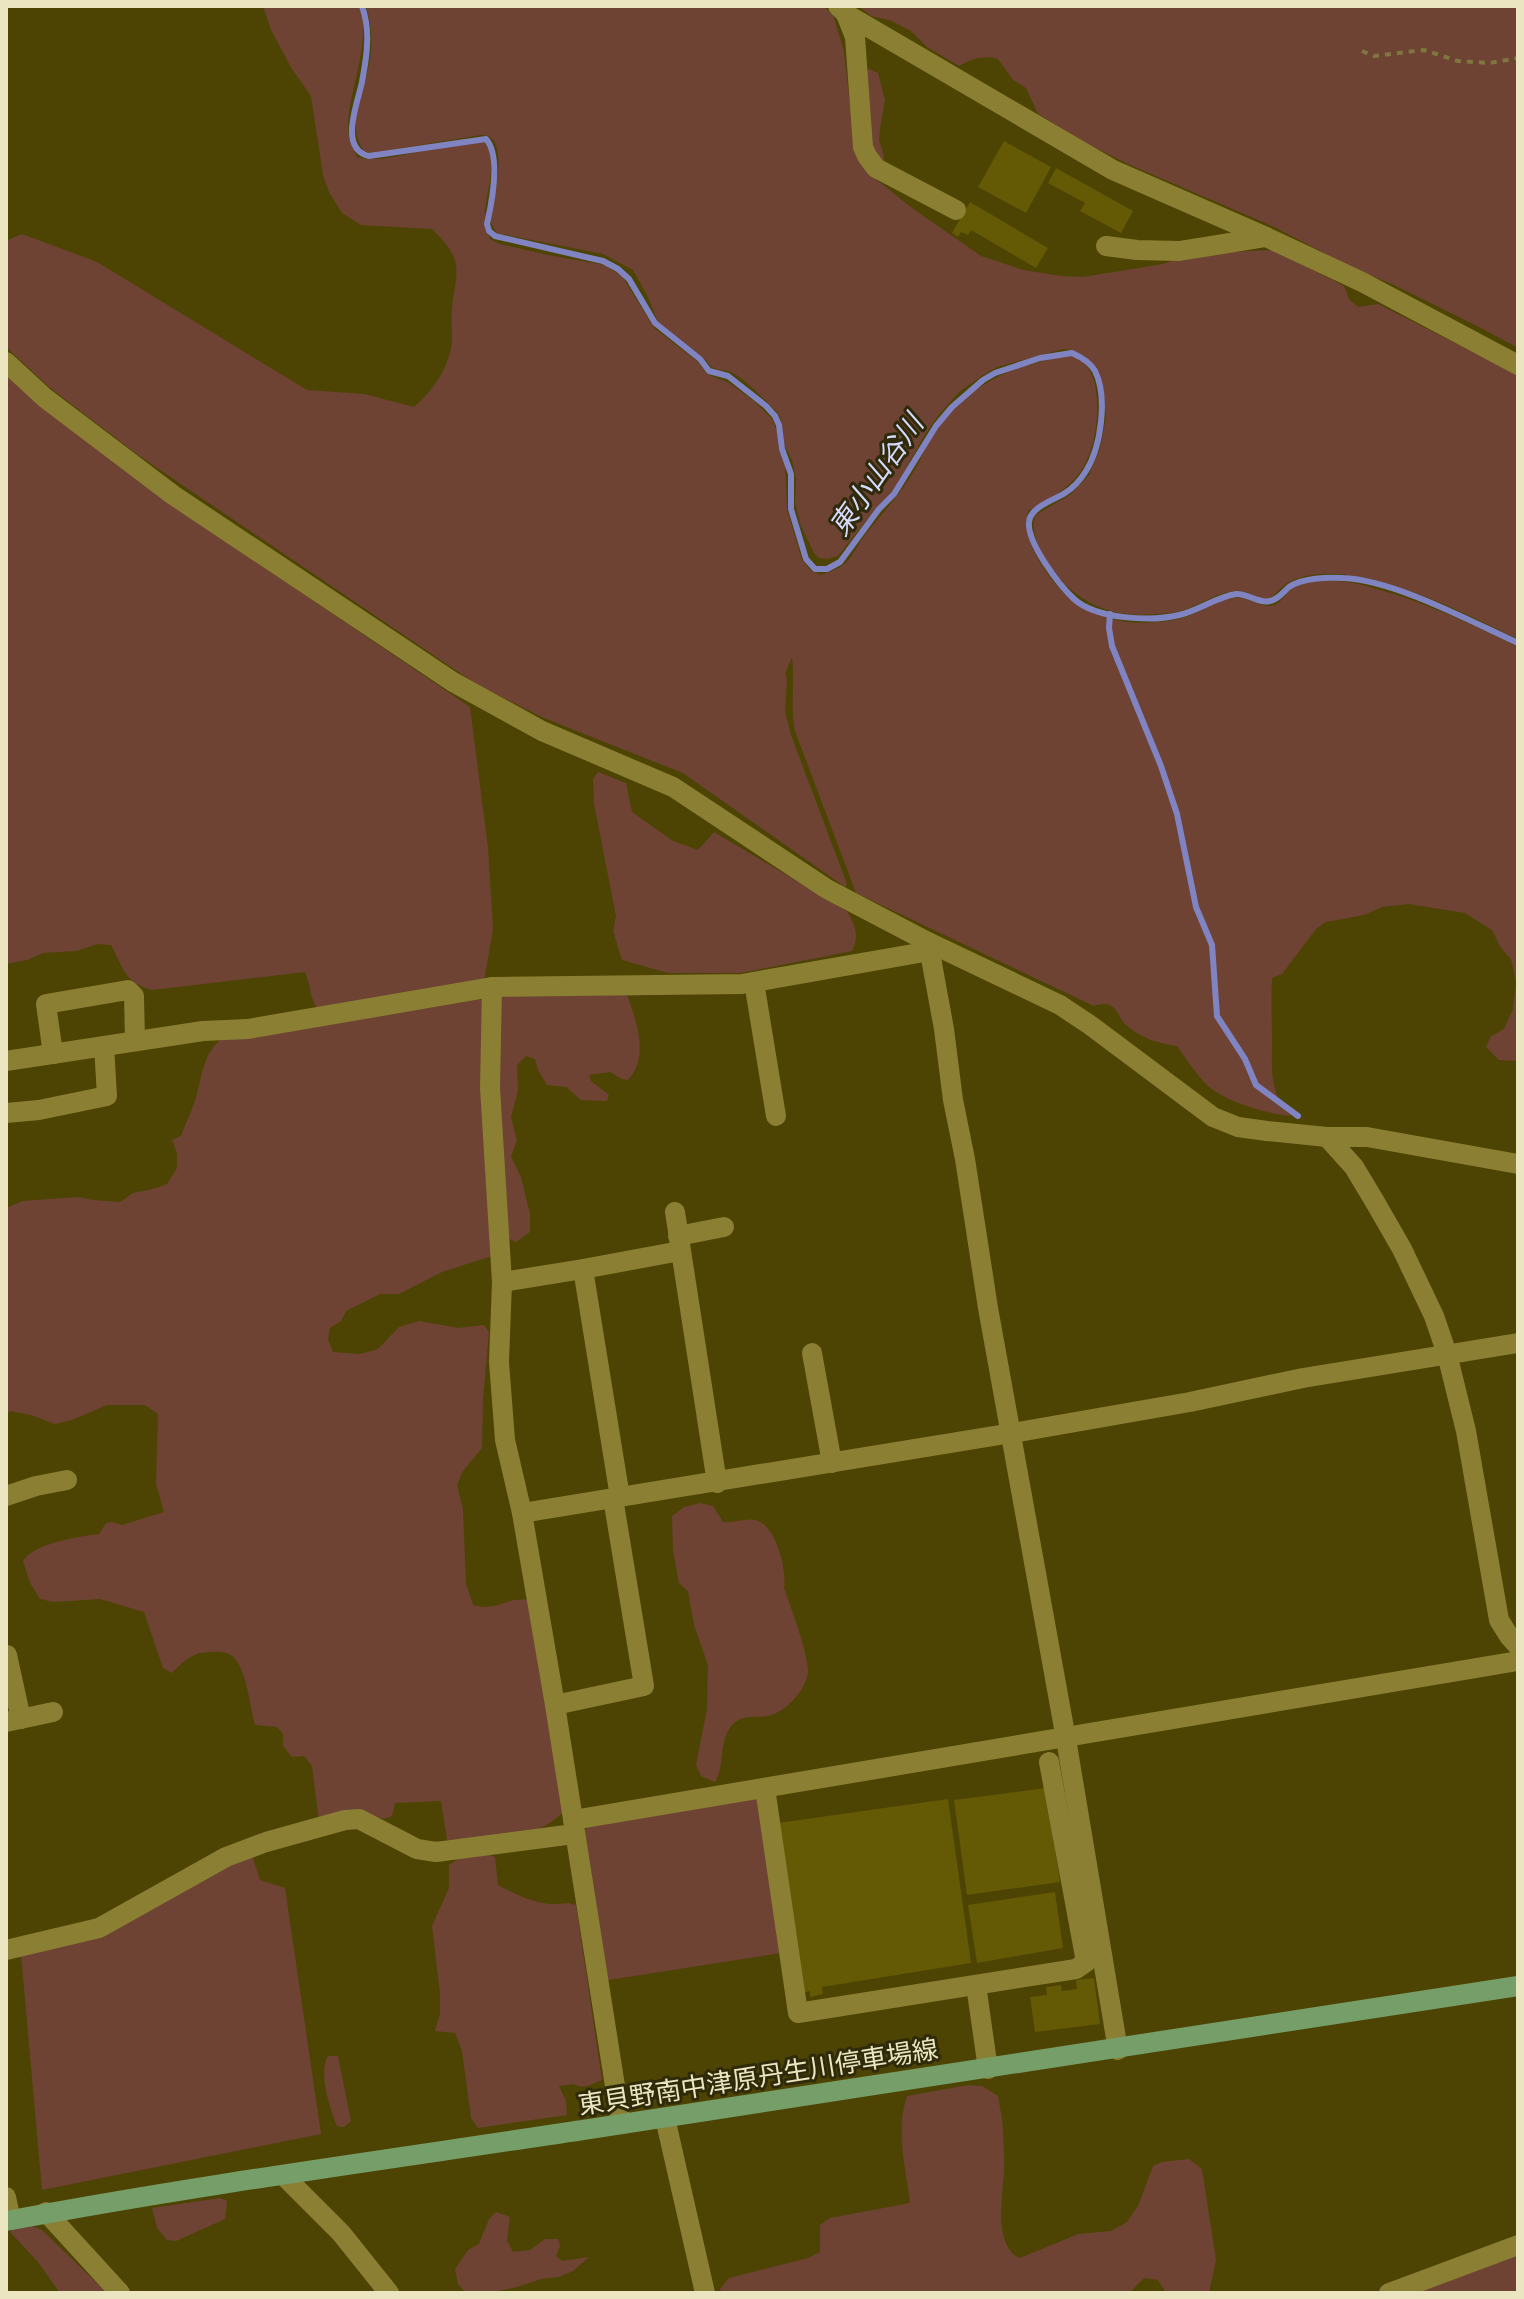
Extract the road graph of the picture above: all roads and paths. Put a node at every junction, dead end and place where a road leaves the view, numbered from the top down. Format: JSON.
{"nodes":[{"id":1,"x":842,"y":10,"type":"edge"},
{"id":2,"x":1362,"y":51,"type":"dead end"},
{"id":3,"x":1518,"y":58,"type":"edge"},
{"id":4,"x":956,"y":210,"type":"dead end"},
{"id":5,"x":1266,"y":237,"type":"junction"},
{"id":6,"x":1106,"y":246,"type":"dead end"},
{"id":7,"x":6,"y":362,"type":"edge"},
{"id":8,"x":1518,"y":365,"type":"edge"},
{"id":9,"x":929,"y":947,"type":"junction"},
{"id":10,"x":754,"y":982,"type":"junction"},
{"id":11,"x":492,"y":987,"type":"junction"},
{"id":12,"x":135,"y":1041,"type":"junction"},
{"id":13,"x":104,"y":1046,"type":"junction"},
{"id":14,"x":53,"y":1054,"type":"junction"},
{"id":15,"x":6,"y":1061,"type":"edge"},
{"id":16,"x":6,"y":1113,"type":"edge"},
{"id":17,"x":776,"y":1116,"type":"dead end"},
{"id":18,"x":1327,"y":1137,"type":"junction"},
{"id":19,"x":1518,"y":1164,"type":"edge"},
{"id":20,"x":675,"y":1212,"type":"dead end"},
{"id":21,"x":724,"y":1227,"type":"dead end"},
{"id":22,"x":679,"y":1243,"type":"junction"},
{"id":23,"x":583,"y":1269,"type":"junction"},
{"id":24,"x":502,"y":1282,"type":"junction"},
{"id":25,"x":1518,"y":1343,"type":"edge"},
{"id":26,"x":812,"y":1353,"type":"dead end"},
{"id":27,"x":1447,"y":1354,"type":"junction"},
{"id":28,"x":1012,"y":1433,"type":"junction"},
{"id":29,"x":832,"y":1463,"type":"junction"},
{"id":30,"x":67,"y":1480,"type":"dead end"},
{"id":31,"x":717,"y":1483,"type":"junction"},
{"id":32,"x":6,"y":1496,"type":"edge"},
{"id":33,"x":616,"y":1497,"type":"junction"},
{"id":34,"x":522,"y":1513,"type":"junction"},
{"id":35,"x":1518,"y":1646,"type":"edge"},
{"id":36,"x":7,"y":1655,"type":"edge"},
{"id":37,"x":1518,"y":1661,"type":"edge"},
{"id":38,"x":555,"y":1705,"type":"junction"},
{"id":39,"x":53,"y":1712,"type":"dead end"},
{"id":40,"x":13,"y":1720,"type":"edge"},
{"id":41,"x":1066,"y":1739,"type":"junction"},
{"id":42,"x":1049,"y":1762,"type":"dead end"},
{"id":43,"x":765,"y":1788,"type":"junction"},
{"id":44,"x":574,"y":1827,"type":"junction"},
{"id":45,"x":6,"y":1950,"type":"edge"},
{"id":46,"x":976,"y":1985,"type":"junction"},
{"id":47,"x":1518,"y":1986,"type":"edge"},
{"id":48,"x":1118,"y":2050,"type":"junction"},
{"id":49,"x":988,"y":2069,"type":"junction"},
{"id":50,"x":665,"y":2118,"type":"junction"},
{"id":51,"x":621,"y":2124,"type":"junction"},
{"id":52,"x":283,"y":2175,"type":"junction"},
{"id":53,"x":6,"y":2197,"type":"edge"},
{"id":54,"x":46,"y":2212,"type":"junction"},
{"id":55,"x":8,"y":2220,"type":"edge"},
{"id":56,"x":1518,"y":2245,"type":"edge"},
{"id":57,"x":120,"y":2293,"type":"edge"},
{"id":58,"x":389,"y":2293,"type":"edge"},
{"id":59,"x":705,"y":2293,"type":"edge"},
{"id":60,"x":1389,"y":2293,"type":"edge"}],
"edges":[{"from":1,"to":4,"type":"street"},
{"from":1,"to":5,"type":"street"},
{"from":2,"to":3,"type":"path"},
{"from":5,"to":6,"type":"street"},
{"from":5,"to":8,"type":"street"},
{"from":7,"to":9,"type":"street"},
{"from":9,"to":10,"type":"street"},
{"from":9,"to":18,"type":"street"},
{"from":9,"to":28,"type":"street"},
{"from":10,"to":11,"type":"street"},
{"from":10,"to":17,"type":"street"},
{"from":11,"to":12,"type":"street"},
{"from":11,"to":24,"type":"street"},
{"from":12,"to":13,"type":"street"},
{"from":12,"to":14,"type":"street"},
{"from":13,"to":14,"type":"street"},
{"from":13,"to":16,"type":"street"},
{"from":14,"to":15,"type":"street"},
{"from":18,"to":19,"type":"street"},
{"from":18,"to":27,"type":"street"},
{"from":20,"to":22,"type":"street"},
{"from":21,"to":22,"type":"street"},
{"from":22,"to":23,"type":"street"},
{"from":22,"to":31,"type":"street"},
{"from":23,"to":24,"type":"street"},
{"from":23,"to":33,"type":"street"},
{"from":24,"to":34,"type":"street"},
{"from":25,"to":27,"type":"street"},
{"from":26,"to":29,"type":"street"},
{"from":27,"to":28,"type":"street"},
{"from":27,"to":35,"type":"street"},
{"from":28,"to":29,"type":"street"},
{"from":28,"to":41,"type":"street"},
{"from":29,"to":31,"type":"street"},
{"from":30,"to":32,"type":"street"},
{"from":31,"to":33,"type":"street"},
{"from":33,"to":34,"type":"street"},
{"from":33,"to":38,"type":"street"},
{"from":34,"to":38,"type":"street"},
{"from":36,"to":40,"type":"street"},
{"from":37,"to":41,"type":"street"},
{"from":38,"to":44,"type":"street"},
{"from":39,"to":40,"type":"street"},
{"from":41,"to":43,"type":"street"},
{"from":41,"to":48,"type":"street"},
{"from":42,"to":46,"type":"street"},
{"from":43,"to":44,"type":"street"},
{"from":43,"to":46,"type":"street"},
{"from":44,"to":45,"type":"street"},
{"from":44,"to":51,"type":"street"},
{"from":46,"to":49,"type":"street"},
{"from":47,"to":48,"type":"main road","name":"東貝野南中津原丹生川停車場線"},
{"from":48,"to":49,"type":"main road","name":"東貝野南中津原丹生川停車場線"},
{"from":49,"to":50,"type":"main road","name":"東貝野南中津原丹生川停車場線"},
{"from":50,"to":51,"type":"main road","name":"東貝野南中津原丹生川停車場線"},
{"from":50,"to":59,"type":"street"},
{"from":51,"to":52,"type":"main road","name":"東貝野南中津原丹生川停車場線"},
{"from":52,"to":54,"type":"main road","name":"東貝野南中津原丹生川停車場線"},
{"from":52,"to":58,"type":"street"},
{"from":53,"to":55,"type":"street"},
{"from":54,"to":55,"type":"main road","name":"東貝野南中津原丹生川停車場線"},
{"from":54,"to":57,"type":"street"},
{"from":56,"to":60,"type":"street"}]}
